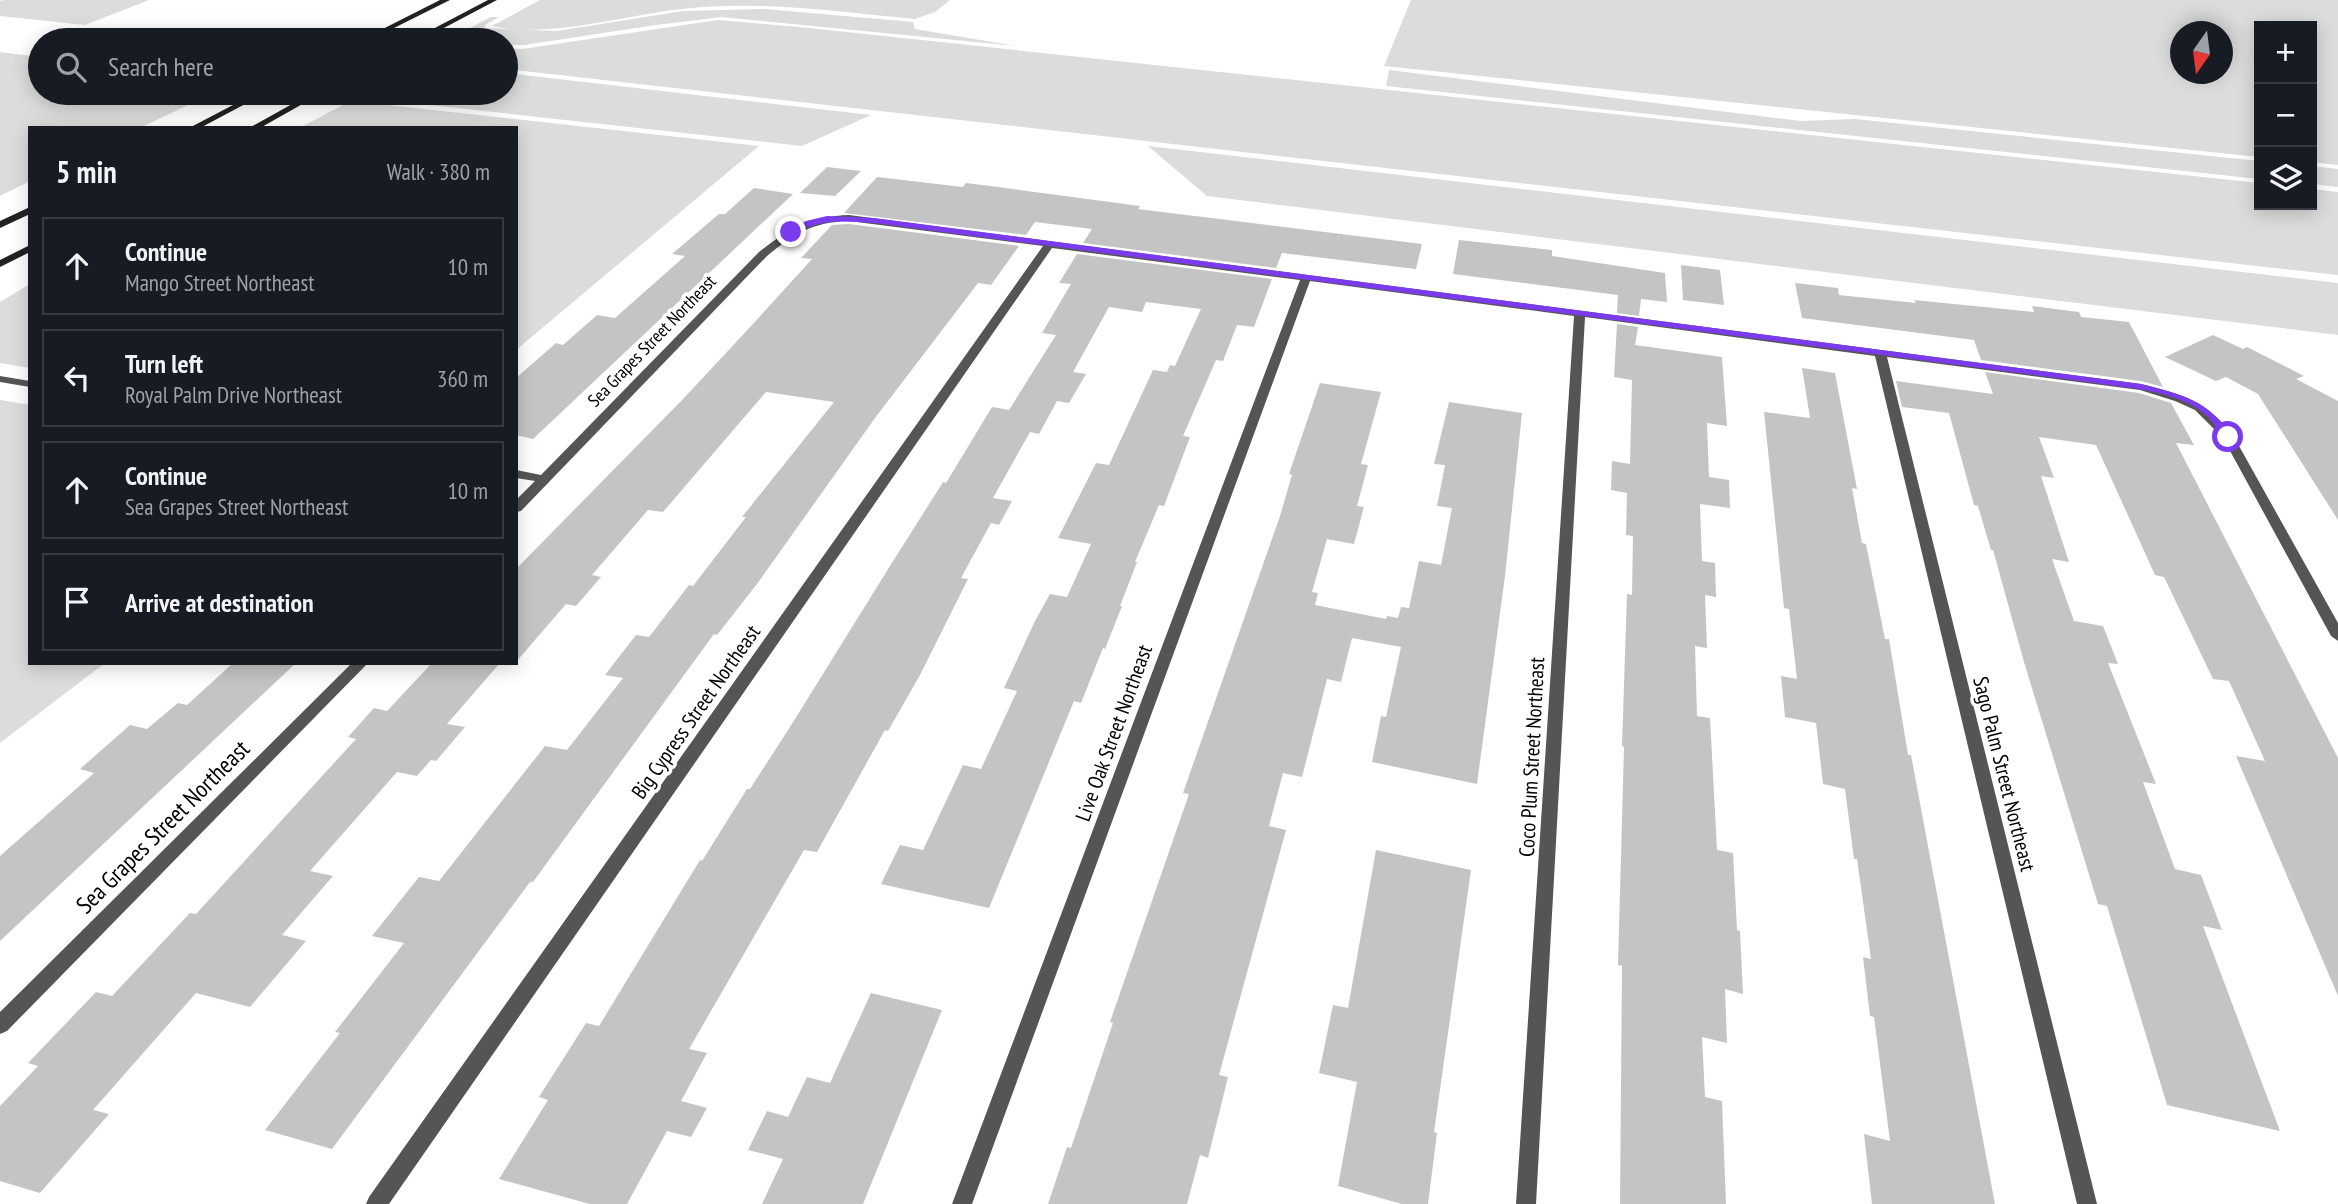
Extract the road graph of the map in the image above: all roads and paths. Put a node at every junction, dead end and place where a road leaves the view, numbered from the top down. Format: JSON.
{"nodes":[{"id":1,"x":446,"y":0,"type":"edge"},
{"id":2,"x":493,"y":0,"type":"edge"},
{"id":3,"x":389,"y":28,"type":"edge"},
{"id":4,"x":439,"y":28,"type":"edge"},
{"id":5,"x":238,"y":105,"type":"edge"},
{"id":6,"x":296,"y":105,"type":"edge"},
{"id":7,"x":197,"y":126,"type":"edge"},
{"id":8,"x":257,"y":126,"type":"edge"},
{"id":9,"x":28,"y":211,"type":"edge"},
{"id":10,"x":0,"y":225,"type":"edge"},
{"id":11,"x":1050,"y":244,"type":"junction"},
{"id":12,"x":28,"y":249,"type":"edge"},
{"id":13,"x":0,"y":264,"type":"edge"},
{"id":14,"x":1306,"y":277,"type":"junction"},
{"id":15,"x":1580,"y":312,"type":"junction"},
{"id":16,"x":1880,"y":353,"type":"junction"},
{"id":17,"x":0,"y":379,"type":"edge"},
{"id":18,"x":28,"y":384,"type":"edge"},
{"id":19,"x":518,"y":474,"type":"edge"},
{"id":20,"x":545,"y":479,"type":"junction"},
{"id":21,"x":518,"y":506,"type":"edge"},
{"id":22,"x":2338,"y":636,"type":"edge"},
{"id":23,"x":359,"y":665,"type":"edge"},
{"id":24,"x":0,"y":1025,"type":"edge"},
{"id":25,"x":376,"y":1204,"type":"edge"},
{"id":26,"x":962,"y":1204,"type":"edge"},
{"id":27,"x":1526,"y":1204,"type":"edge"},
{"id":28,"x":2087,"y":1204,"type":"edge"}],
"edges":[{"from":1,"to":3,"type":"main road"},
{"from":2,"to":4,"type":"main road"},
{"from":5,"to":7,"type":"main road"},
{"from":6,"to":8,"type":"main road"},
{"from":9,"to":10,"type":"main road"},
{"from":11,"to":14,"type":"street"},
{"from":11,"to":20,"type":"street","name":"Sea Grapes Street Northeast"},
{"from":11,"to":25,"type":"street","name":"Big Cypress Street Northeast"},
{"from":12,"to":13,"type":"main road"},
{"from":14,"to":15,"type":"street"},
{"from":14,"to":26,"type":"street","name":"Live Oak Street Northeast"},
{"from":15,"to":16,"type":"street"},
{"from":15,"to":27,"type":"street","name":"Coco Plum Street Northeast"},
{"from":16,"to":22,"type":"street"},
{"from":16,"to":28,"type":"street","name":"Sago Palm Street Northeast"},
{"from":17,"to":18,"type":"street"},
{"from":19,"to":20,"type":"street"},
{"from":20,"to":21,"type":"street","name":"Sea Grapes Street Northeast"},
{"from":23,"to":24,"type":"street","name":"Sea Grapes Street Northeast"}]}
